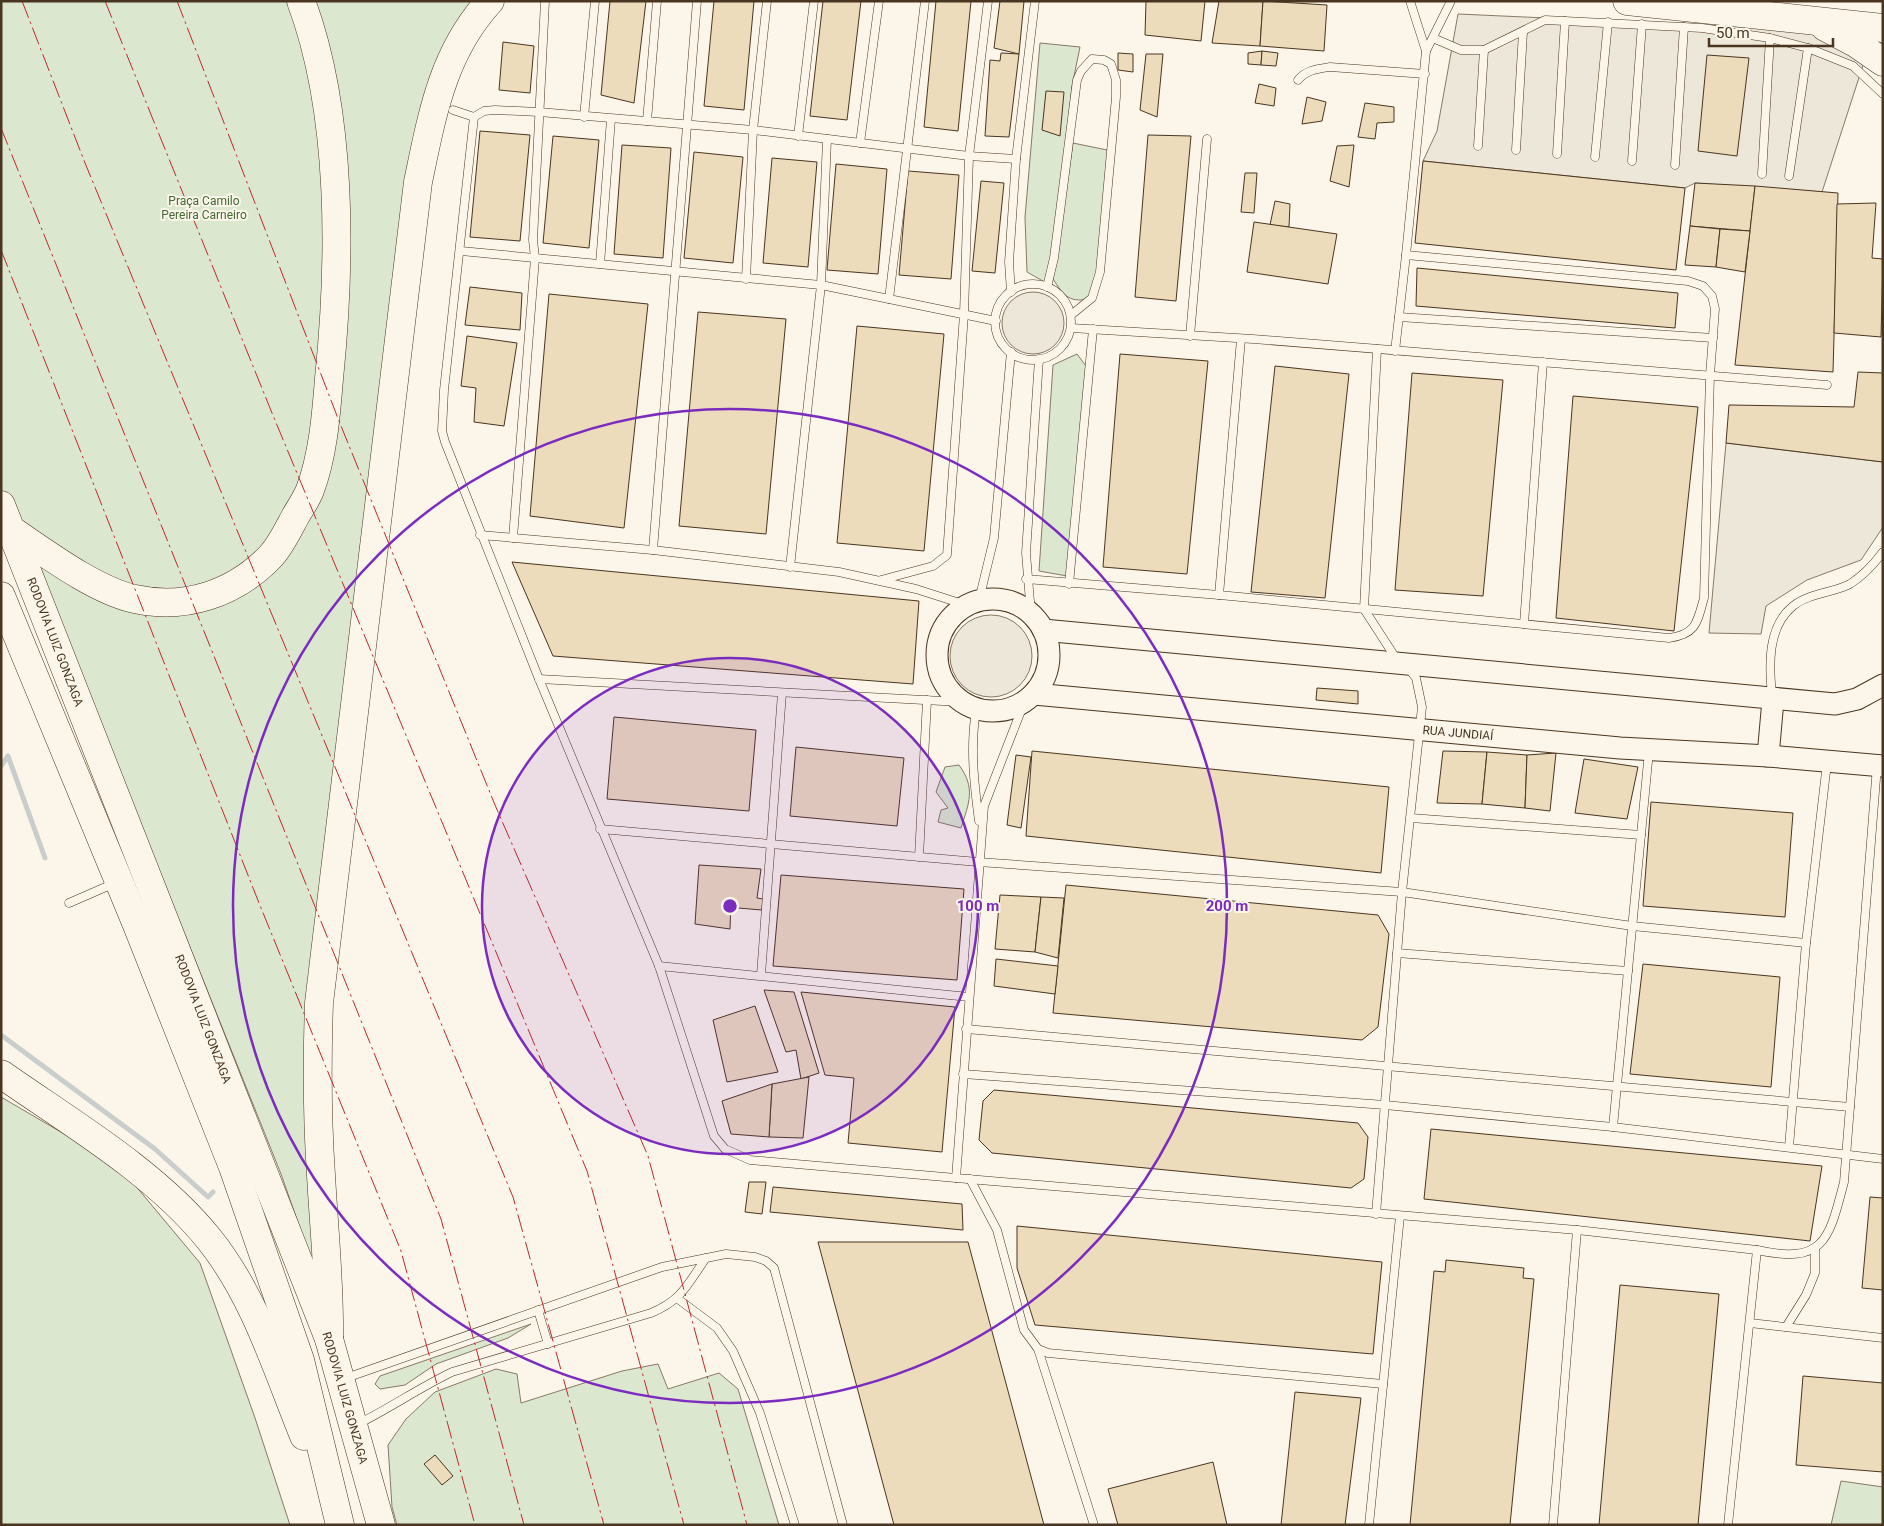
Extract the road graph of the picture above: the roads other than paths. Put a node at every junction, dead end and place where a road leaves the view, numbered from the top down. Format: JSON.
{"nodes":[{"id":1,"x":300,"y":1,"type":"edge"},
{"id":2,"x":490,"y":1,"type":"edge"},
{"id":3,"x":545,"y":1,"type":"edge"},
{"id":4,"x":595,"y":1,"type":"edge"},
{"id":5,"x":657,"y":1,"type":"edge"},
{"id":6,"x":697,"y":1,"type":"edge"},
{"id":7,"x":767,"y":1,"type":"edge"},
{"id":8,"x":814,"y":1,"type":"edge"},
{"id":9,"x":879,"y":1,"type":"edge"},
{"id":10,"x":925,"y":1,"type":"edge"},
{"id":11,"x":988,"y":1,"type":"edge"},
{"id":12,"x":1035,"y":1,"type":"edge"},
{"id":13,"x":1410,"y":1,"type":"edge"},
{"id":14,"x":1451,"y":1,"type":"edge"},
{"id":15,"x":1627,"y":1,"type":"edge"},
{"id":16,"x":1810,"y":20,"type":"junction"},
{"id":17,"x":1566,"y":21,"type":"junction"},
{"id":18,"x":1608,"y":22,"type":"junction"},
{"id":19,"x":1642,"y":24,"type":"junction"},
{"id":20,"x":1684,"y":27,"type":"junction"},
{"id":21,"x":1883,"y":28,"type":"edge"},
{"id":22,"x":1523,"y":32,"type":"junction"},
{"id":23,"x":1433,"y":38,"type":"junction"},
{"id":24,"x":1770,"y":38,"type":"junction"},
{"id":25,"x":1808,"y":48,"type":"junction"},
{"id":26,"x":1484,"y":50,"type":"junction"},
{"id":27,"x":1426,"y":51,"type":"junction"},
{"id":28,"x":1883,"y":62,"type":"edge"},
{"id":29,"x":1425,"y":74,"type":"junction"},
{"id":30,"x":1298,"y":80,"type":"dead end"},
{"id":31,"x":1883,"y":94,"type":"edge"},
{"id":32,"x":453,"y":110,"type":"dead end"},
{"id":33,"x":539,"y":112,"type":"junction"},
{"id":34,"x":584,"y":116,"type":"junction"},
{"id":35,"x":474,"y":117,"type":"junction"},
{"id":36,"x":611,"y":119,"type":"junction"},
{"id":37,"x":647,"y":121,"type":"junction"},
{"id":38,"x":686,"y":124,"type":"junction"},
{"id":39,"x":753,"y":130,"type":"junction"},
{"id":40,"x":798,"y":136,"type":"junction"},
{"id":41,"x":827,"y":139,"type":"junction"},
{"id":42,"x":1207,"y":140,"type":"dead end"},
{"id":43,"x":860,"y":143,"type":"junction"},
{"id":44,"x":1478,"y":146,"type":"dead end"},
{"id":45,"x":907,"y":148,"type":"junction"},
{"id":46,"x":1516,"y":150,"type":"dead end"},
{"id":47,"x":1556,"y":154,"type":"dead end"},
{"id":48,"x":969,"y":156,"type":"junction"},
{"id":49,"x":1595,"y":158,"type":"dead end"},
{"id":50,"x":1016,"y":159,"type":"junction"},
{"id":51,"x":1632,"y":161,"type":"dead end"},
{"id":52,"x":1675,"y":166,"type":"dead end"},
{"id":53,"x":1762,"y":174,"type":"dead end"},
{"id":54,"x":1789,"y":176,"type":"dead end"},
{"id":55,"x":460,"y":251,"type":"junction"},
{"id":56,"x":1406,"y":255,"type":"junction"},
{"id":57,"x":535,"y":258,"type":"junction"},
{"id":58,"x":600,"y":264,"type":"junction"},
{"id":59,"x":675,"y":272,"type":"junction"},
{"id":60,"x":746,"y":278,"type":"junction"},
{"id":61,"x":821,"y":285,"type":"junction"},
{"id":62,"x":1047,"y":287,"type":"junction"},
{"id":63,"x":1011,"y":292,"type":"junction"},
{"id":64,"x":889,"y":299,"type":"junction"},
{"id":65,"x":964,"y":314,"type":"junction"},
{"id":66,"x":1071,"y":315,"type":"junction"},
{"id":67,"x":1399,"y":317,"type":"junction"},
{"id":68,"x":996,"y":321,"type":"junction"},
{"id":69,"x":1071,"y":328,"type":"junction"},
{"id":70,"x":1093,"y":330,"type":"junction"},
{"id":71,"x":1190,"y":336,"type":"junction"},
{"id":72,"x":1713,"y":338,"type":"junction"},
{"id":73,"x":1241,"y":339,"type":"junction"},
{"id":74,"x":1377,"y":349,"type":"junction"},
{"id":75,"x":1395,"y":351,"type":"junction"},
{"id":76,"x":1011,"y":352,"type":"junction"},
{"id":77,"x":1039,"y":360,"type":"junction"},
{"id":78,"x":1543,"y":362,"type":"junction"},
{"id":79,"x":1710,"y":375,"type":"junction"},
{"id":80,"x":1827,"y":385,"type":"dead end"},
{"id":81,"x":6,"y":518,"type":"edge"},
{"id":82,"x":480,"y":535,"type":"junction"},
{"id":83,"x":513,"y":538,"type":"junction"},
{"id":84,"x":653,"y":550,"type":"junction"},
{"id":85,"x":1883,"y":552,"type":"edge"},
{"id":86,"x":790,"y":567,"type":"junction"},
{"id":87,"x":881,"y":580,"type":"junction"},
{"id":88,"x":1026,"y":580,"type":"junction"},
{"id":89,"x":1069,"y":584,"type":"junction"},
{"id":90,"x":1218,"y":595,"type":"junction"},
{"id":91,"x":1,"y":596,"type":"edge"},
{"id":92,"x":973,"y":602,"type":"junction"},
{"id":93,"x":1364,"y":610,"type":"junction"},
{"id":94,"x":1037,"y":622,"type":"junction"},
{"id":95,"x":1524,"y":624,"type":"junction"},
{"id":96,"x":1399,"y":662,"type":"junction"},
{"id":97,"x":539,"y":679,"type":"junction"},
{"id":98,"x":1883,"y":686,"type":"edge"},
{"id":99,"x":782,"y":693,"type":"junction"},
{"id":100,"x":1029,"y":698,"type":"junction"},
{"id":101,"x":927,"y":700,"type":"junction"},
{"id":102,"x":1773,"y":700,"type":"junction"},
{"id":103,"x":968,"y":706,"type":"junction"},
{"id":104,"x":1418,"y":729,"type":"junction"},
{"id":105,"x":1649,"y":751,"type":"junction"},
{"id":106,"x":1768,"y":756,"type":"junction"},
{"id":107,"x":1827,"y":761,"type":"junction"},
{"id":108,"x":1881,"y":764,"type":"edge"},
{"id":109,"x":1411,"y":818,"type":"junction"},
{"id":110,"x":600,"y":829,"type":"junction"},
{"id":111,"x":980,"y":830,"type":"junction"},
{"id":112,"x":1641,"y":835,"type":"junction"},
{"id":113,"x":772,"y":843,"type":"junction"},
{"id":114,"x":919,"y":857,"type":"junction"},
{"id":115,"x":978,"y":862,"type":"junction"},
{"id":116,"x":119,"y":881,"type":"junction"},
{"id":117,"x":1402,"y":892,"type":"junction"},
{"id":118,"x":68,"y":903,"type":"dead end"},
{"id":119,"x":1632,"y":926,"type":"junction"},
{"id":120,"x":1806,"y":943,"type":"junction"},
{"id":121,"x":1397,"y":953,"type":"junction"},
{"id":122,"x":659,"y":966,"type":"junction"},
{"id":123,"x":1628,"y":971,"type":"junction"},
{"id":124,"x":761,"y":975,"type":"junction"},
{"id":125,"x":969,"y":997,"type":"junction"},
{"id":126,"x":966,"y":1029,"type":"junction"},
{"id":127,"x":1388,"y":1066,"type":"junction"},
{"id":128,"x":1,"y":1074,"type":"edge"},
{"id":129,"x":963,"y":1074,"type":"junction"},
{"id":130,"x":1617,"y":1086,"type":"junction"},
{"id":131,"x":1793,"y":1102,"type":"junction"},
{"id":132,"x":1385,"y":1105,"type":"junction"},
{"id":133,"x":1850,"y":1107,"type":"junction"},
{"id":134,"x":1613,"y":1126,"type":"junction"},
{"id":135,"x":1789,"y":1147,"type":"junction"},
{"id":136,"x":1845,"y":1154,"type":"junction"},
{"id":137,"x":1883,"y":1159,"type":"edge"},
{"id":138,"x":956,"y":1178,"type":"junction"},
{"id":139,"x":970,"y":1179,"type":"junction"},
{"id":140,"x":1376,"y":1214,"type":"junction"},
{"id":141,"x":1400,"y":1216,"type":"junction"},
{"id":142,"x":1577,"y":1230,"type":"junction"},
{"id":143,"x":1815,"y":1249,"type":"junction"},
{"id":144,"x":1757,"y":1250,"type":"junction"},
{"id":145,"x":706,"y":1258,"type":"junction"},
{"id":146,"x":678,"y":1299,"type":"junction"},
{"id":147,"x":538,"y":1310,"type":"junction"},
{"id":148,"x":1750,"y":1323,"type":"junction"},
{"id":149,"x":1786,"y":1327,"type":"junction"},
{"id":150,"x":1883,"y":1338,"type":"edge"},
{"id":151,"x":329,"y":1339,"type":"junction"},
{"id":152,"x":548,"y":1344,"type":"junction"},
{"id":153,"x":1038,"y":1349,"type":"junction"},
{"id":154,"x":340,"y":1380,"type":"junction"},
{"id":155,"x":1383,"y":1384,"type":"junction"},
{"id":156,"x":353,"y":1427,"type":"junction"},
{"id":157,"x":339,"y":1522,"type":"edge"},
{"id":158,"x":381,"y":1525,"type":"edge"},
{"id":159,"x":795,"y":1525,"type":"edge"},
{"id":160,"x":843,"y":1525,"type":"edge"},
{"id":161,"x":1094,"y":1525,"type":"edge"},
{"id":162,"x":1369,"y":1525,"type":"edge"},
{"id":163,"x":1553,"y":1525,"type":"edge"},
{"id":164,"x":1728,"y":1525,"type":"edge"}],
"edges":[{"from":1,"to":81,"type":"highway"},
{"from":2,"to":151,"type":"highway"},
{"from":3,"to":33,"type":"lane"},
{"from":4,"to":34,"type":"lane"},
{"from":5,"to":37,"type":"lane"},
{"from":6,"to":38,"type":"lane"},
{"from":7,"to":39,"type":"lane"},
{"from":8,"to":40,"type":"lane"},
{"from":9,"to":43,"type":"lane"},
{"from":10,"to":45,"type":"lane"},
{"from":11,"to":48,"type":"lane"},
{"from":12,"to":50,"type":"lane"},
{"from":13,"to":27,"type":"lane"},
{"from":14,"to":23,"type":"lane"},
{"from":15,"to":16,"type":"highway"},
{"from":16,"to":21,"type":"highway"},
{"from":16,"to":28,"type":"highway"},
{"from":17,"to":18,"type":"lane"},
{"from":17,"to":22,"type":"lane"},
{"from":17,"to":47,"type":"lane"},
{"from":18,"to":19,"type":"lane"},
{"from":18,"to":49,"type":"lane"},
{"from":19,"to":20,"type":"lane"},
{"from":19,"to":51,"type":"lane"},
{"from":20,"to":24,"type":"lane"},
{"from":20,"to":52,"type":"lane"},
{"from":22,"to":26,"type":"lane"},
{"from":22,"to":46,"type":"lane"},
{"from":23,"to":26,"type":"lane"},
{"from":23,"to":27,"type":"lane"},
{"from":24,"to":25,"type":"lane"},
{"from":24,"to":53,"type":"lane"},
{"from":25,"to":31,"type":"lane"},
{"from":25,"to":54,"type":"lane"},
{"from":26,"to":44,"type":"lane"},
{"from":27,"to":29,"type":"lane"},
{"from":29,"to":30,"type":"lane"},
{"from":29,"to":56,"type":"lane"},
{"from":32,"to":35,"type":"lane"},
{"from":33,"to":34,"type":"lane"},
{"from":33,"to":35,"type":"lane"},
{"from":33,"to":57,"type":"lane"},
{"from":34,"to":36,"type":"lane"},
{"from":35,"to":55,"type":"lane"},
{"from":36,"to":37,"type":"lane"},
{"from":36,"to":58,"type":"lane"},
{"from":37,"to":38,"type":"lane"},
{"from":38,"to":39,"type":"lane"},
{"from":38,"to":59,"type":"lane"},
{"from":39,"to":40,"type":"lane"},
{"from":39,"to":60,"type":"lane"},
{"from":40,"to":41,"type":"lane"},
{"from":41,"to":43,"type":"lane"},
{"from":41,"to":61,"type":"lane"},
{"from":42,"to":71,"type":"lane"},
{"from":43,"to":45,"type":"lane"},
{"from":45,"to":48,"type":"lane"},
{"from":45,"to":64,"type":"lane"},
{"from":48,"to":50,"type":"lane"},
{"from":48,"to":65,"type":"lane"},
{"from":50,"to":63,"type":"lane"},
{"from":55,"to":57,"type":"lane"},
{"from":55,"to":82,"type":"lane"},
{"from":56,"to":67,"type":"lane"},
{"from":56,"to":72,"type":"lane"},
{"from":57,"to":58,"type":"lane"},
{"from":57,"to":83,"type":"lane"},
{"from":58,"to":59,"type":"lane"},
{"from":59,"to":60,"type":"lane"},
{"from":59,"to":84,"type":"lane"},
{"from":60,"to":61,"type":"lane"},
{"from":61,"to":64,"type":"lane"},
{"from":61,"to":86,"type":"lane"},
{"from":62,"to":63,"type":"lane"},
{"from":62,"to":66,"type":"lane"},
{"from":62,"to":66,"type":"lane"},
{"from":63,"to":68,"type":"lane"},
{"from":64,"to":65,"type":"lane"},
{"from":65,"to":68,"type":"lane"},
{"from":65,"to":87,"type":"lane"},
{"from":66,"to":69,"type":"lane"},
{"from":67,"to":72,"type":"lane"},
{"from":67,"to":75,"type":"lane"},
{"from":68,"to":76,"type":"lane"},
{"from":69,"to":70,"type":"lane"},
{"from":69,"to":77,"type":"lane"},
{"from":70,"to":71,"type":"lane"},
{"from":70,"to":89,"type":"lane"},
{"from":71,"to":73,"type":"lane"},
{"from":72,"to":79,"type":"lane"},
{"from":73,"to":74,"type":"lane"},
{"from":73,"to":90,"type":"lane"},
{"from":74,"to":75,"type":"lane"},
{"from":74,"to":93,"type":"lane"},
{"from":75,"to":78,"type":"lane"},
{"from":76,"to":77,"type":"lane"},
{"from":76,"to":92,"type":"lane"},
{"from":77,"to":88,"type":"lane"},
{"from":78,"to":79,"type":"lane"},
{"from":78,"to":95,"type":"lane"},
{"from":79,"to":80,"type":"lane"},
{"from":79,"to":95,"type":"lane"},
{"from":81,"to":151,"type":"highway","name":"RODOVIA LUIZ GONZAGA"},
{"from":82,"to":83,"type":"lane"},
{"from":82,"to":97,"type":"lane"},
{"from":83,"to":84,"type":"lane"},
{"from":84,"to":86,"type":"lane"},
{"from":85,"to":102,"type":"lane"},
{"from":86,"to":87,"type":"lane"},
{"from":87,"to":92,"type":"lane"},
{"from":88,"to":89,"type":"lane"},
{"from":88,"to":94,"type":"lane"},
{"from":89,"to":90,"type":"lane"},
{"from":90,"to":93,"type":"lane"},
{"from":91,"to":116,"type":"highway","name":"RODOVIA LUIZ GONZAGA"},
{"from":92,"to":94,"type":"street"},
{"from":92,"to":103,"type":"street"},
{"from":93,"to":95,"type":"lane"},
{"from":93,"to":96,"type":"lane"},
{"from":94,"to":96,"type":"street"},
{"from":94,"to":100,"type":"street"},
{"from":96,"to":102,"type":"street"},
{"from":96,"to":104,"type":"lane"},
{"from":97,"to":99,"type":"lane"},
{"from":97,"to":110,"type":"lane"},
{"from":98,"to":102,"type":"street"},
{"from":99,"to":101,"type":"lane"},
{"from":99,"to":113,"type":"lane"},
{"from":100,"to":103,"type":"street"},
{"from":100,"to":104,"type":"street","name":"RUA JUNDIAÍ"},
{"from":100,"to":111,"type":"lane"},
{"from":101,"to":103,"type":"lane"},
{"from":101,"to":114,"type":"lane"},
{"from":102,"to":106,"type":"street"},
{"from":103,"to":111,"type":"lane"},
{"from":104,"to":105,"type":"street","name":"RUA JUNDIAÍ"},
{"from":104,"to":109,"type":"lane"},
{"from":105,"to":106,"type":"street","name":"RUA JUNDIAÍ"},
{"from":105,"to":112,"type":"lane"},
{"from":106,"to":107,"type":"street","name":"RUA JUNDIAÍ"},
{"from":107,"to":108,"type":"street","name":"RUA JUNDIAÍ"},
{"from":107,"to":120,"type":"lane"},
{"from":108,"to":133,"type":"lane"},
{"from":109,"to":112,"type":"lane"},
{"from":109,"to":117,"type":"lane"},
{"from":110,"to":113,"type":"lane"},
{"from":110,"to":122,"type":"lane"},
{"from":111,"to":115,"type":"lane"},
{"from":112,"to":119,"type":"lane"},
{"from":113,"to":114,"type":"lane"},
{"from":113,"to":124,"type":"lane"},
{"from":114,"to":115,"type":"lane"},
{"from":115,"to":117,"type":"lane"},
{"from":115,"to":125,"type":"lane"},
{"from":116,"to":118,"type":"lane"},
{"from":116,"to":157,"type":"highway","name":"RODOVIA LUIZ GONZAGA"},
{"from":117,"to":119,"type":"lane"},
{"from":117,"to":121,"type":"lane"},
{"from":119,"to":120,"type":"lane"},
{"from":119,"to":123,"type":"lane"},
{"from":120,"to":131,"type":"lane"},
{"from":121,"to":123,"type":"lane"},
{"from":121,"to":127,"type":"lane"},
{"from":122,"to":124,"type":"lane"},
{"from":122,"to":138,"type":"lane"},
{"from":123,"to":130,"type":"lane"},
{"from":124,"to":125,"type":"lane"},
{"from":125,"to":126,"type":"lane"},
{"from":126,"to":127,"type":"lane"},
{"from":126,"to":129,"type":"lane"},
{"from":127,"to":130,"type":"lane"},
{"from":127,"to":132,"type":"lane"},
{"from":128,"to":157,"type":"highway"},
{"from":129,"to":132,"type":"lane"},
{"from":129,"to":138,"type":"lane"},
{"from":130,"to":131,"type":"lane"},
{"from":130,"to":134,"type":"lane"},
{"from":131,"to":133,"type":"lane"},
{"from":131,"to":135,"type":"lane"},
{"from":132,"to":134,"type":"lane"},
{"from":132,"to":140,"type":"lane"},
{"from":133,"to":136,"type":"lane"},
{"from":134,"to":135,"type":"lane"},
{"from":135,"to":136,"type":"lane"},
{"from":136,"to":137,"type":"lane"},
{"from":136,"to":143,"type":"lane"},
{"from":138,"to":139,"type":"lane"},
{"from":139,"to":140,"type":"lane"},
{"from":139,"to":153,"type":"lane"},
{"from":140,"to":141,"type":"lane"},
{"from":141,"to":142,"type":"lane"},
{"from":141,"to":155,"type":"lane"},
{"from":142,"to":144,"type":"lane"},
{"from":142,"to":163,"type":"lane"},
{"from":143,"to":144,"type":"lane"},
{"from":143,"to":149,"type":"lane"},
{"from":144,"to":148,"type":"lane"},
{"from":145,"to":146,"type":"lane"},
{"from":145,"to":147,"type":"lane"},
{"from":145,"to":160,"type":"lane"},
{"from":146,"to":152,"type":"lane"},
{"from":146,"to":159,"type":"lane"},
{"from":147,"to":152,"type":"lane"},
{"from":147,"to":154,"type":"lane"},
{"from":148,"to":149,"type":"lane"},
{"from":148,"to":164,"type":"lane"},
{"from":149,"to":150,"type":"lane"},
{"from":151,"to":154,"type":"highway","name":"RODOVIA LUIZ GONZAGA"},
{"from":152,"to":156,"type":"lane"},
{"from":153,"to":155,"type":"lane"},
{"from":153,"to":161,"type":"lane"},
{"from":154,"to":156,"type":"highway","name":"RODOVIA LUIZ GONZAGA"},
{"from":155,"to":162,"type":"lane"},
{"from":156,"to":158,"type":"highway","name":"RODOVIA LUIZ GONZAGA"}]}
